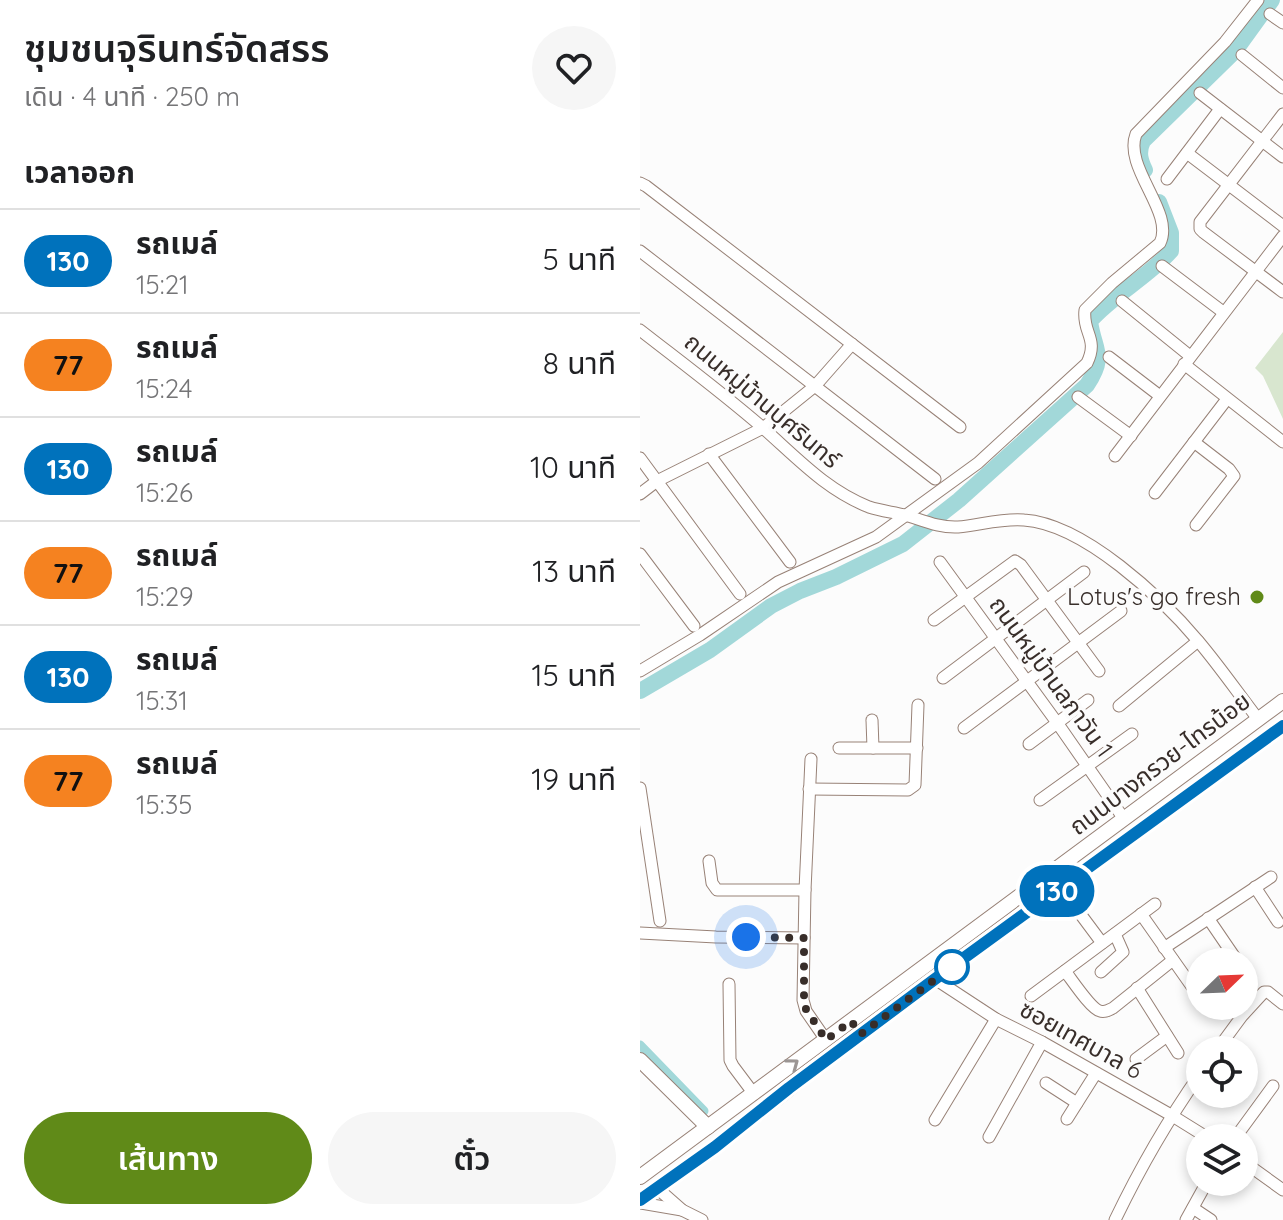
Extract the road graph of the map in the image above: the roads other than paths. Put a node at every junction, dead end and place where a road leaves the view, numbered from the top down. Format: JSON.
{"nodes":[{"id":1,"x":1258,"y":0,"type":"edge"},
{"id":2,"x":1270,"y":14,"type":"dead end"},
{"id":3,"x":1283,"y":23,"type":"edge"},
{"id":4,"x":1242,"y":55,"type":"dead end"},
{"id":5,"x":1283,"y":88,"type":"edge"},
{"id":6,"x":1200,"y":93,"type":"dead end"},
{"id":7,"x":1220,"y":109,"type":"junction"},
{"id":8,"x":1283,"y":114,"type":"edge"},
{"id":9,"x":1262,"y":140,"type":"junction"},
{"id":10,"x":1187,"y":153,"type":"junction"},
{"id":11,"x":1283,"y":157,"type":"edge"},
{"id":12,"x":1167,"y":179,"type":"dead end"},
{"id":13,"x":1228,"y":184,"type":"junction"},
{"id":14,"x":643,"y":185,"type":"edge"},
{"id":15,"x":640,"y":199,"type":"edge"},
{"id":16,"x":1283,"y":226,"type":"edge"},
{"id":17,"x":1283,"y":236,"type":"edge"},
{"id":18,"x":640,"y":251,"type":"edge"},
{"id":19,"x":1162,"y":266,"type":"dead end"},
{"id":20,"x":1255,"y":271,"type":"junction"},
{"id":21,"x":1283,"y":292,"type":"edge"},
{"id":22,"x":1122,"y":301,"type":"dead end"},
{"id":23,"x":1223,"y":312,"type":"junction"},
{"id":24,"x":640,"y":330,"type":"edge"},
{"id":25,"x":852,"y":344,"type":"junction"},
{"id":26,"x":1109,"y":357,"type":"dead end"},
{"id":27,"x":1187,"y":360,"type":"junction"},
{"id":28,"x":815,"y":386,"type":"junction"},
{"id":29,"x":1160,"y":396,"type":"junction"},
{"id":30,"x":1078,"y":397,"type":"dead end"},
{"id":31,"x":1227,"y":399,"type":"junction"},
{"id":32,"x":960,"y":427,"type":"dead end"},
{"id":33,"x":763,"y":428,"type":"junction"},
{"id":34,"x":1131,"y":436,"type":"junction"},
{"id":35,"x":1194,"y":442,"type":"junction"},
{"id":36,"x":1283,"y":442,"type":"edge"},
{"id":37,"x":709,"y":454,"type":"junction"},
{"id":38,"x":1115,"y":456,"type":"dead end"},
{"id":39,"x":640,"y":458,"type":"edge"},
{"id":40,"x":935,"y":479,"type":"dead end"},
{"id":41,"x":657,"y":481,"type":"junction"},
{"id":42,"x":1155,"y":493,"type":"dead end"},
{"id":43,"x":640,"y":494,"type":"edge"},
{"id":44,"x":905,"y":515,"type":"junction"},
{"id":45,"x":1196,"y":525,"type":"dead end"},
{"id":46,"x":640,"y":554,"type":"edge"},
{"id":47,"x":790,"y":562,"type":"dead end"},
{"id":48,"x":940,"y":562,"type":"dead end"},
{"id":49,"x":1084,"y":572,"type":"dead end"},
{"id":50,"x":740,"y":594,"type":"dead end"},
{"id":51,"x":966,"y":596,"type":"junction"},
{"id":52,"x":1047,"y":601,"type":"junction"},
{"id":53,"x":1121,"y":611,"type":"dead end"},
{"id":54,"x":934,"y":620,"type":"dead end"},
{"id":55,"x":694,"y":626,"type":"dead end"},
{"id":56,"x":995,"y":639,"type":"junction"},
{"id":57,"x":1198,"y":641,"type":"junction"},
{"id":58,"x":1077,"y":643,"type":"junction"},
{"id":59,"x":640,"y":671,"type":"edge"},
{"id":60,"x":1099,"y":671,"type":"dead end"},
{"id":61,"x":943,"y":678,"type":"dead end"},
{"id":62,"x":1027,"y":682,"type":"junction"},
{"id":63,"x":1088,"y":700,"type":"dead end"},
{"id":64,"x":1283,"y":701,"type":"edge"},
{"id":65,"x":918,"y":705,"type":"dead end"},
{"id":66,"x":1119,"y":706,"type":"dead end"},
{"id":67,"x":1258,"y":719,"type":"junction"},
{"id":68,"x":872,"y":720,"type":"dead end"},
{"id":69,"x":1058,"y":724,"type":"junction"},
{"id":70,"x":1283,"y":726,"type":"edge"},
{"id":71,"x":964,"y":728,"type":"dead end"},
{"id":72,"x":1132,"y":734,"type":"dead end"},
{"id":73,"x":1029,"y":744,"type":"dead end"},
{"id":74,"x":839,"y":748,"type":"dead end"},
{"id":75,"x":873,"y":748,"type":"junction"},
{"id":76,"x":917,"y":748,"type":"junction"},
{"id":77,"x":811,"y":759,"type":"dead end"},
{"id":78,"x":1088,"y":766,"type":"junction"},
{"id":79,"x":640,"y":788,"type":"edge"},
{"id":80,"x":809,"y":789,"type":"junction"},
{"id":81,"x":1040,"y":800,"type":"dead end"},
{"id":82,"x":1124,"y":819,"type":"junction"},
{"id":83,"x":709,"y":861,"type":"dead end"},
{"id":84,"x":1271,"y":877,"type":"dead end"},
{"id":85,"x":1255,"y":887,"type":"junction"},
{"id":86,"x":1061,"y":888,"type":"junction"},
{"id":87,"x":805,"y":890,"type":"junction"},
{"id":88,"x":1155,"y":904,"type":"dead end"},
{"id":89,"x":1141,"y":914,"type":"junction"},
{"id":90,"x":1208,"y":918,"type":"junction"},
{"id":91,"x":660,"y":921,"type":"dead end"},
{"id":92,"x":1278,"y":922,"type":"dead end"},
{"id":93,"x":640,"y":933,"type":"edge"},
{"id":94,"x":1115,"y":934,"type":"junction"},
{"id":95,"x":804,"y":938,"type":"junction"},
{"id":96,"x":1102,"y":943,"type":"junction"},
{"id":97,"x":1164,"y":948,"type":"junction"},
{"id":98,"x":1228,"y":948,"type":"edge"},
{"id":99,"x":1173,"y":960,"type":"junction"},
{"id":100,"x":1065,"y":971,"type":"junction"},
{"id":101,"x":1101,"y":972,"type":"dead end"},
{"id":102,"x":1186,"y":978,"type":"edge"},
{"id":103,"x":935,"y":979,"type":"junction"},
{"id":104,"x":729,"y":984,"type":"dead end"},
{"id":105,"x":1137,"y":988,"type":"junction"},
{"id":106,"x":1031,"y":996,"type":"dead end"},
{"id":107,"x":1283,"y":1004,"type":"edge"},
{"id":108,"x":996,"y":1019,"type":"junction"},
{"id":109,"x":851,"y":1021,"type":"junction"},
{"id":110,"x":861,"y":1034,"type":"junction"},
{"id":111,"x":1167,"y":1036,"type":"junction"},
{"id":112,"x":1227,"y":1036,"type":"edge"},
{"id":113,"x":826,"y":1040,"type":"junction"},
{"id":114,"x":1042,"y":1042,"type":"junction"},
{"id":115,"x":1178,"y":1053,"type":"dead end"},
{"id":116,"x":1136,"y":1059,"type":"dead end"},
{"id":117,"x":640,"y":1060,"type":"edge"},
{"id":118,"x":1096,"y":1073,"type":"junction"},
{"id":119,"x":1046,"y":1083,"type":"dead end"},
{"id":120,"x":1273,"y":1086,"type":"dead end"},
{"id":121,"x":754,"y":1094,"type":"junction"},
{"id":122,"x":1186,"y":1094,"type":"edge"},
{"id":123,"x":1077,"y":1103,"type":"junction"},
{"id":124,"x":1171,"y":1115,"type":"junction"},
{"id":125,"x":1067,"y":1119,"type":"dead end"},
{"id":126,"x":935,"y":1120,"type":"dead end"},
{"id":127,"x":1186,"y":1124,"type":"edge"},
{"id":128,"x":1245,"y":1124,"type":"edge"},
{"id":129,"x":708,"y":1127,"type":"junction"},
{"id":130,"x":989,"y":1137,"type":"dead end"},
{"id":131,"x":1258,"y":1172,"type":"edge"},
{"id":132,"x":640,"y":1177,"type":"edge"},
{"id":133,"x":657,"y":1188,"type":"junction"},
{"id":134,"x":1283,"y":1190,"type":"edge"},
{"id":135,"x":1199,"y":1196,"type":"edge"},
{"id":136,"x":640,"y":1202,"type":"edge"},
{"id":137,"x":1193,"y":1208,"type":"junction"},
{"id":138,"x":682,"y":1210,"type":"junction"},
{"id":139,"x":702,"y":1220,"type":"edge"},
{"id":140,"x":1115,"y":1220,"type":"edge"},
{"id":141,"x":1186,"y":1220,"type":"edge"},
{"id":142,"x":1211,"y":1220,"type":"edge"}],
"edges":[{"from":1,"to":44,"type":"street"},
{"from":2,"to":3,"type":"street"},
{"from":4,"to":5,"type":"street"},
{"from":6,"to":7,"type":"street"},
{"from":7,"to":9,"type":"street"},
{"from":7,"to":10,"type":"street"},
{"from":8,"to":9,"type":"street"},
{"from":9,"to":11,"type":"street"},
{"from":9,"to":13,"type":"street"},
{"from":10,"to":12,"type":"street"},
{"from":10,"to":13,"type":"street"},
{"from":13,"to":16,"type":"street"},
{"from":13,"to":20,"type":"street"},
{"from":14,"to":15,"type":"street"},
{"from":14,"to":25,"type":"street"},
{"from":17,"to":20,"type":"street"},
{"from":18,"to":28,"type":"street"},
{"from":19,"to":23,"type":"street"},
{"from":20,"to":21,"type":"street"},
{"from":20,"to":23,"type":"street"},
{"from":22,"to":27,"type":"street"},
{"from":23,"to":27,"type":"street"},
{"from":24,"to":33,"type":"street","name":"ถนนหมู่บ้านบุศรินทร์"},
{"from":25,"to":28,"type":"street"},
{"from":25,"to":32,"type":"street"},
{"from":26,"to":29,"type":"street"},
{"from":27,"to":29,"type":"street"},
{"from":27,"to":31,"type":"street"},
{"from":28,"to":33,"type":"street"},
{"from":28,"to":40,"type":"street"},
{"from":29,"to":34,"type":"street"},
{"from":30,"to":34,"type":"street"},
{"from":31,"to":35,"type":"street"},
{"from":31,"to":36,"type":"street"},
{"from":33,"to":37,"type":"street"},
{"from":33,"to":44,"type":"street","name":"ถนนหมู่บ้านบุศรินทร์"},
{"from":34,"to":38,"type":"street"},
{"from":35,"to":42,"type":"street"},
{"from":35,"to":45,"type":"street"},
{"from":37,"to":41,"type":"street"},
{"from":37,"to":47,"type":"street"},
{"from":39,"to":41,"type":"street"},
{"from":41,"to":43,"type":"street"},
{"from":41,"to":50,"type":"street"},
{"from":44,"to":57,"type":"street","name":"ถนนหมู่บ้านบุศรินทร์"},
{"from":44,"to":59,"type":"street"},
{"from":46,"to":55,"type":"street"},
{"from":48,"to":51,"type":"street","name":"ถนนหมู่บ้านลภาวัน 1"},
{"from":49,"to":52,"type":"street"},
{"from":51,"to":52,"type":"street"},
{"from":51,"to":54,"type":"street"},
{"from":51,"to":56,"type":"street","name":"ถนนหมู่บ้านลภาวัน 1"},
{"from":52,"to":56,"type":"street"},
{"from":52,"to":58,"type":"street"},
{"from":53,"to":58,"type":"street"},
{"from":56,"to":61,"type":"street"},
{"from":56,"to":62,"type":"street","name":"ถนนหมู่บ้านลภาวัน 1"},
{"from":57,"to":66,"type":"street"},
{"from":57,"to":67,"type":"street","name":"ถนนหมู่บ้านบุศรินทร์"},
{"from":58,"to":60,"type":"street"},
{"from":58,"to":62,"type":"street"},
{"from":62,"to":69,"type":"street","name":"ถนนหมู่บ้านลภาวัน 1"},
{"from":62,"to":71,"type":"street"},
{"from":63,"to":69,"type":"street"},
{"from":64,"to":67,"type":"main road","name":"ถนนบางกรวย-ไทรน้อย"},
{"from":65,"to":76,"type":"street"},
{"from":67,"to":82,"type":"main road","name":"ถนนบางกรวย-ไทรน้อย"},
{"from":68,"to":75,"type":"street"},
{"from":69,"to":73,"type":"street"},
{"from":69,"to":78,"type":"street","name":"ถนนหมู่บ้านลภาวัน 1"},
{"from":70,"to":86,"type":"main road","name":"ถนนบางกรวย-ไทรน้อย"},
{"from":72,"to":78,"type":"street"},
{"from":74,"to":75,"type":"street"},
{"from":75,"to":76,"type":"street"},
{"from":76,"to":80,"type":"street"},
{"from":77,"to":80,"type":"street"},
{"from":78,"to":81,"type":"street"},
{"from":78,"to":82,"type":"street","name":"ถนนหมู่บ้านลภาวัน 1"},
{"from":79,"to":91,"type":"street"},
{"from":80,"to":87,"type":"street"},
{"from":82,"to":109,"type":"main road","name":"ถนนบางกรวย-ไทรน้อย"},
{"from":83,"to":87,"type":"street"},
{"from":84,"to":85,"type":"street"},
{"from":85,"to":90,"type":"street"},
{"from":85,"to":92,"type":"street"},
{"from":86,"to":96,"type":"street"},
{"from":86,"to":103,"type":"main road","name":"ถนนบางกรวย-ไทรน้อย"},
{"from":87,"to":95,"type":"street"},
{"from":88,"to":89,"type":"street"},
{"from":89,"to":94,"type":"street"},
{"from":89,"to":97,"type":"street"},
{"from":90,"to":97,"type":"street"},
{"from":90,"to":98,"type":"street"},
{"from":93,"to":95,"type":"street"},
{"from":94,"to":96,"type":"street"},
{"from":94,"to":101,"type":"street"},
{"from":95,"to":113,"type":"street"},
{"from":96,"to":100,"type":"street"},
{"from":97,"to":99,"type":"street"},
{"from":99,"to":102,"type":"street"},
{"from":99,"to":105,"type":"street"},
{"from":100,"to":105,"type":"street"},
{"from":100,"to":106,"type":"street"},
{"from":103,"to":108,"type":"street","name":"ซอยเทศบาล 6"},
{"from":103,"to":110,"type":"main road","name":"ถนนบางกรวย-ไทรน้อย"},
{"from":104,"to":121,"type":"street"},
{"from":105,"to":111,"type":"street"},
{"from":107,"to":112,"type":"street"},
{"from":108,"to":114,"type":"street","name":"ซอยเทศบาล 6"},
{"from":108,"to":126,"type":"street"},
{"from":109,"to":110,"type":"main road"},
{"from":109,"to":113,"type":"main road","name":"ถนนบางกรวย-ไทรน้อย"},
{"from":110,"to":133,"type":"main road","name":"ถนนบางกรวย-ไทรน้อย"},
{"from":111,"to":115,"type":"street"},
{"from":111,"to":116,"type":"street"},
{"from":121,"to":113,"type":"main road","name":"ถนนบางกรวย-ไทรน้อย","one_way":true},
{"from":114,"to":118,"type":"street","name":"ซอยเทศบาล 6"},
{"from":114,"to":130,"type":"street"},
{"from":117,"to":129,"type":"main road"},
{"from":118,"to":123,"type":"street"},
{"from":118,"to":124,"type":"street","name":"ซอยเทศบาล 6"},
{"from":119,"to":123,"type":"street"},
{"from":120,"to":128,"type":"street"},
{"from":121,"to":129,"type":"main road","name":"ถนนบางกรวย-ไทรน้อย"},
{"from":122,"to":124,"type":"street"},
{"from":123,"to":125,"type":"street"},
{"from":124,"to":127,"type":"street","name":"ซอยเทศบาล 6"},
{"from":124,"to":140,"type":"street"},
{"from":129,"to":132,"type":"main road","name":"ถนนบางกรวย-ไทรน้อย"},
{"from":131,"to":134,"type":"street"},
{"from":133,"to":136,"type":"main road","name":"ถนนบางกรวย-ไทรน้อย"},
{"from":133,"to":138,"type":"street"},
{"from":135,"to":137,"type":"street"},
{"from":136,"to":138,"type":"street"},
{"from":137,"to":141,"type":"street"},
{"from":137,"to":142,"type":"street"},
{"from":138,"to":139,"type":"street"}]}
